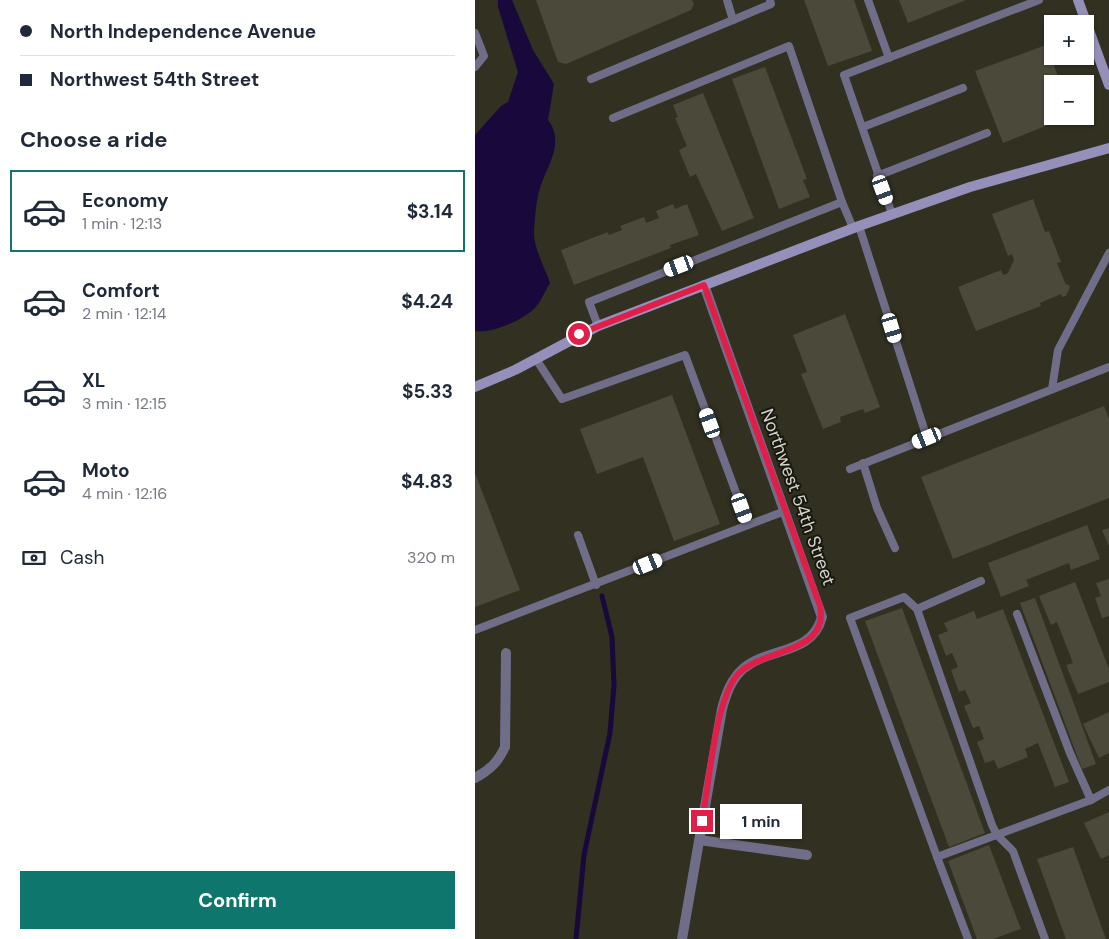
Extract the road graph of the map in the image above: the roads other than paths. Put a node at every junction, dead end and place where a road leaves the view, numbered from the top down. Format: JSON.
{"nodes":[{"id":1,"x":727,"y":0,"type":"edge"},
{"id":2,"x":770,"y":0,"type":"edge"},
{"id":3,"x":868,"y":0,"type":"edge"},
{"id":4,"x":1036,"y":0,"type":"edge"},
{"id":5,"x":1079,"y":1,"type":"edge"},
{"id":6,"x":1083,"y":15,"type":"edge"},
{"id":7,"x":733,"y":20,"type":"junction"},
{"id":8,"x":475,"y":33,"type":"edge"},
{"id":9,"x":1094,"y":50,"type":"edge"},
{"id":10,"x":889,"y":58,"type":"junction"},
{"id":11,"x":475,"y":67,"type":"edge"},
{"id":12,"x":591,"y":79,"type":"dead end"},
{"id":13,"x":1109,"y":85,"type":"edge"},
{"id":14,"x":963,"y":88,"type":"dead end"},
{"id":15,"x":613,"y":118,"type":"dead end"},
{"id":16,"x":863,"y":127,"type":"junction"},
{"id":17,"x":987,"y":133,"type":"dead end"},
{"id":18,"x":1109,"y":148,"type":"edge"},
{"id":19,"x":877,"y":176,"type":"junction"},
{"id":20,"x":842,"y":202,"type":"junction"},
{"id":21,"x":892,"y":214,"type":"junction"},
{"id":22,"x":856,"y":227,"type":"junction"},
{"id":23,"x":1109,"y":253,"type":"edge"},
{"id":24,"x":704,"y":285,"type":"junction"},
{"id":25,"x":598,"y":326,"type":"junction"},
{"id":26,"x":536,"y":359,"type":"junction"},
{"id":27,"x":1109,"y":367,"type":"edge"},
{"id":28,"x":475,"y":387,"type":"edge"},
{"id":29,"x":1052,"y":389,"type":"junction"},
{"id":30,"x":927,"y":438,"type":"junction"},
{"id":31,"x":863,"y":463,"type":"junction"},
{"id":32,"x":850,"y":469,"type":"dead end"},
{"id":33,"x":785,"y":511,"type":"junction"},
{"id":34,"x":748,"y":525,"type":"junction"},
{"id":35,"x":578,"y":535,"type":"dead end"},
{"id":36,"x":895,"y":548,"type":"dead end"},
{"id":37,"x":981,"y":581,"type":"dead end"},
{"id":38,"x":596,"y":585,"type":"junction"},
{"id":39,"x":917,"y":609,"type":"junction"},
{"id":40,"x":1017,"y":614,"type":"dead end"},
{"id":41,"x":475,"y":630,"type":"edge"},
{"id":42,"x":506,"y":653,"type":"dead end"},
{"id":43,"x":475,"y":778,"type":"edge"},
{"id":44,"x":1109,"y":790,"type":"edge"},
{"id":45,"x":1091,"y":800,"type":"junction"},
{"id":46,"x":997,"y":836,"type":"junction"},
{"id":47,"x":699,"y":840,"type":"junction"},
{"id":48,"x":807,"y":856,"type":"dead end"},
{"id":49,"x":937,"y":857,"type":"junction"},
{"id":50,"x":682,"y":939,"type":"edge"},
{"id":51,"x":968,"y":939,"type":"edge"},
{"id":52,"x":1045,"y":939,"type":"edge"}],
"edges":[{"from":1,"to":7,"type":"lane"},
{"from":2,"to":7,"type":"lane"},
{"from":3,"to":10,"type":"lane"},
{"from":4,"to":10,"type":"lane"},
{"from":5,"to":6,"type":"street"},
{"from":7,"to":12,"type":"lane"},
{"from":8,"to":11,"type":"lane"},
{"from":9,"to":13,"type":"street"},
{"from":10,"to":16,"type":"lane"},
{"from":14,"to":16,"type":"lane"},
{"from":15,"to":20,"type":"lane"},
{"from":16,"to":19,"type":"lane"},
{"from":17,"to":19,"type":"lane"},
{"from":18,"to":21,"type":"street"},
{"from":19,"to":21,"type":"lane"},
{"from":20,"to":22,"type":"lane"},
{"from":20,"to":25,"type":"lane"},
{"from":21,"to":22,"type":"street"},
{"from":22,"to":24,"type":"street"},
{"from":22,"to":30,"type":"lane"},
{"from":23,"to":29,"type":"lane"},
{"from":24,"to":25,"type":"street"},
{"from":24,"to":33,"type":"street","name":"Northwest 54th Street"},
{"from":25,"to":26,"type":"street"},
{"from":26,"to":28,"type":"street"},
{"from":26,"to":34,"type":"lane"},
{"from":27,"to":29,"type":"lane"},
{"from":29,"to":30,"type":"lane"},
{"from":30,"to":31,"type":"lane"},
{"from":31,"to":32,"type":"lane"},
{"from":31,"to":36,"type":"lane"},
{"from":33,"to":34,"type":"lane"},
{"from":33,"to":47,"type":"street","name":"Northwest 54th Street"},
{"from":34,"to":38,"type":"lane"},
{"from":35,"to":38,"type":"lane"},
{"from":37,"to":39,"type":"lane"},
{"from":38,"to":41,"type":"lane"},
{"from":39,"to":46,"type":"lane"},
{"from":39,"to":49,"type":"lane"},
{"from":40,"to":45,"type":"lane"},
{"from":42,"to":43,"type":"street"},
{"from":44,"to":45,"type":"lane"},
{"from":45,"to":46,"type":"lane"},
{"from":46,"to":49,"type":"lane"},
{"from":46,"to":52,"type":"lane"},
{"from":47,"to":48,"type":"street"},
{"from":47,"to":50,"type":"street","name":"Northwest 54th Street"},
{"from":49,"to":51,"type":"lane"}]}
